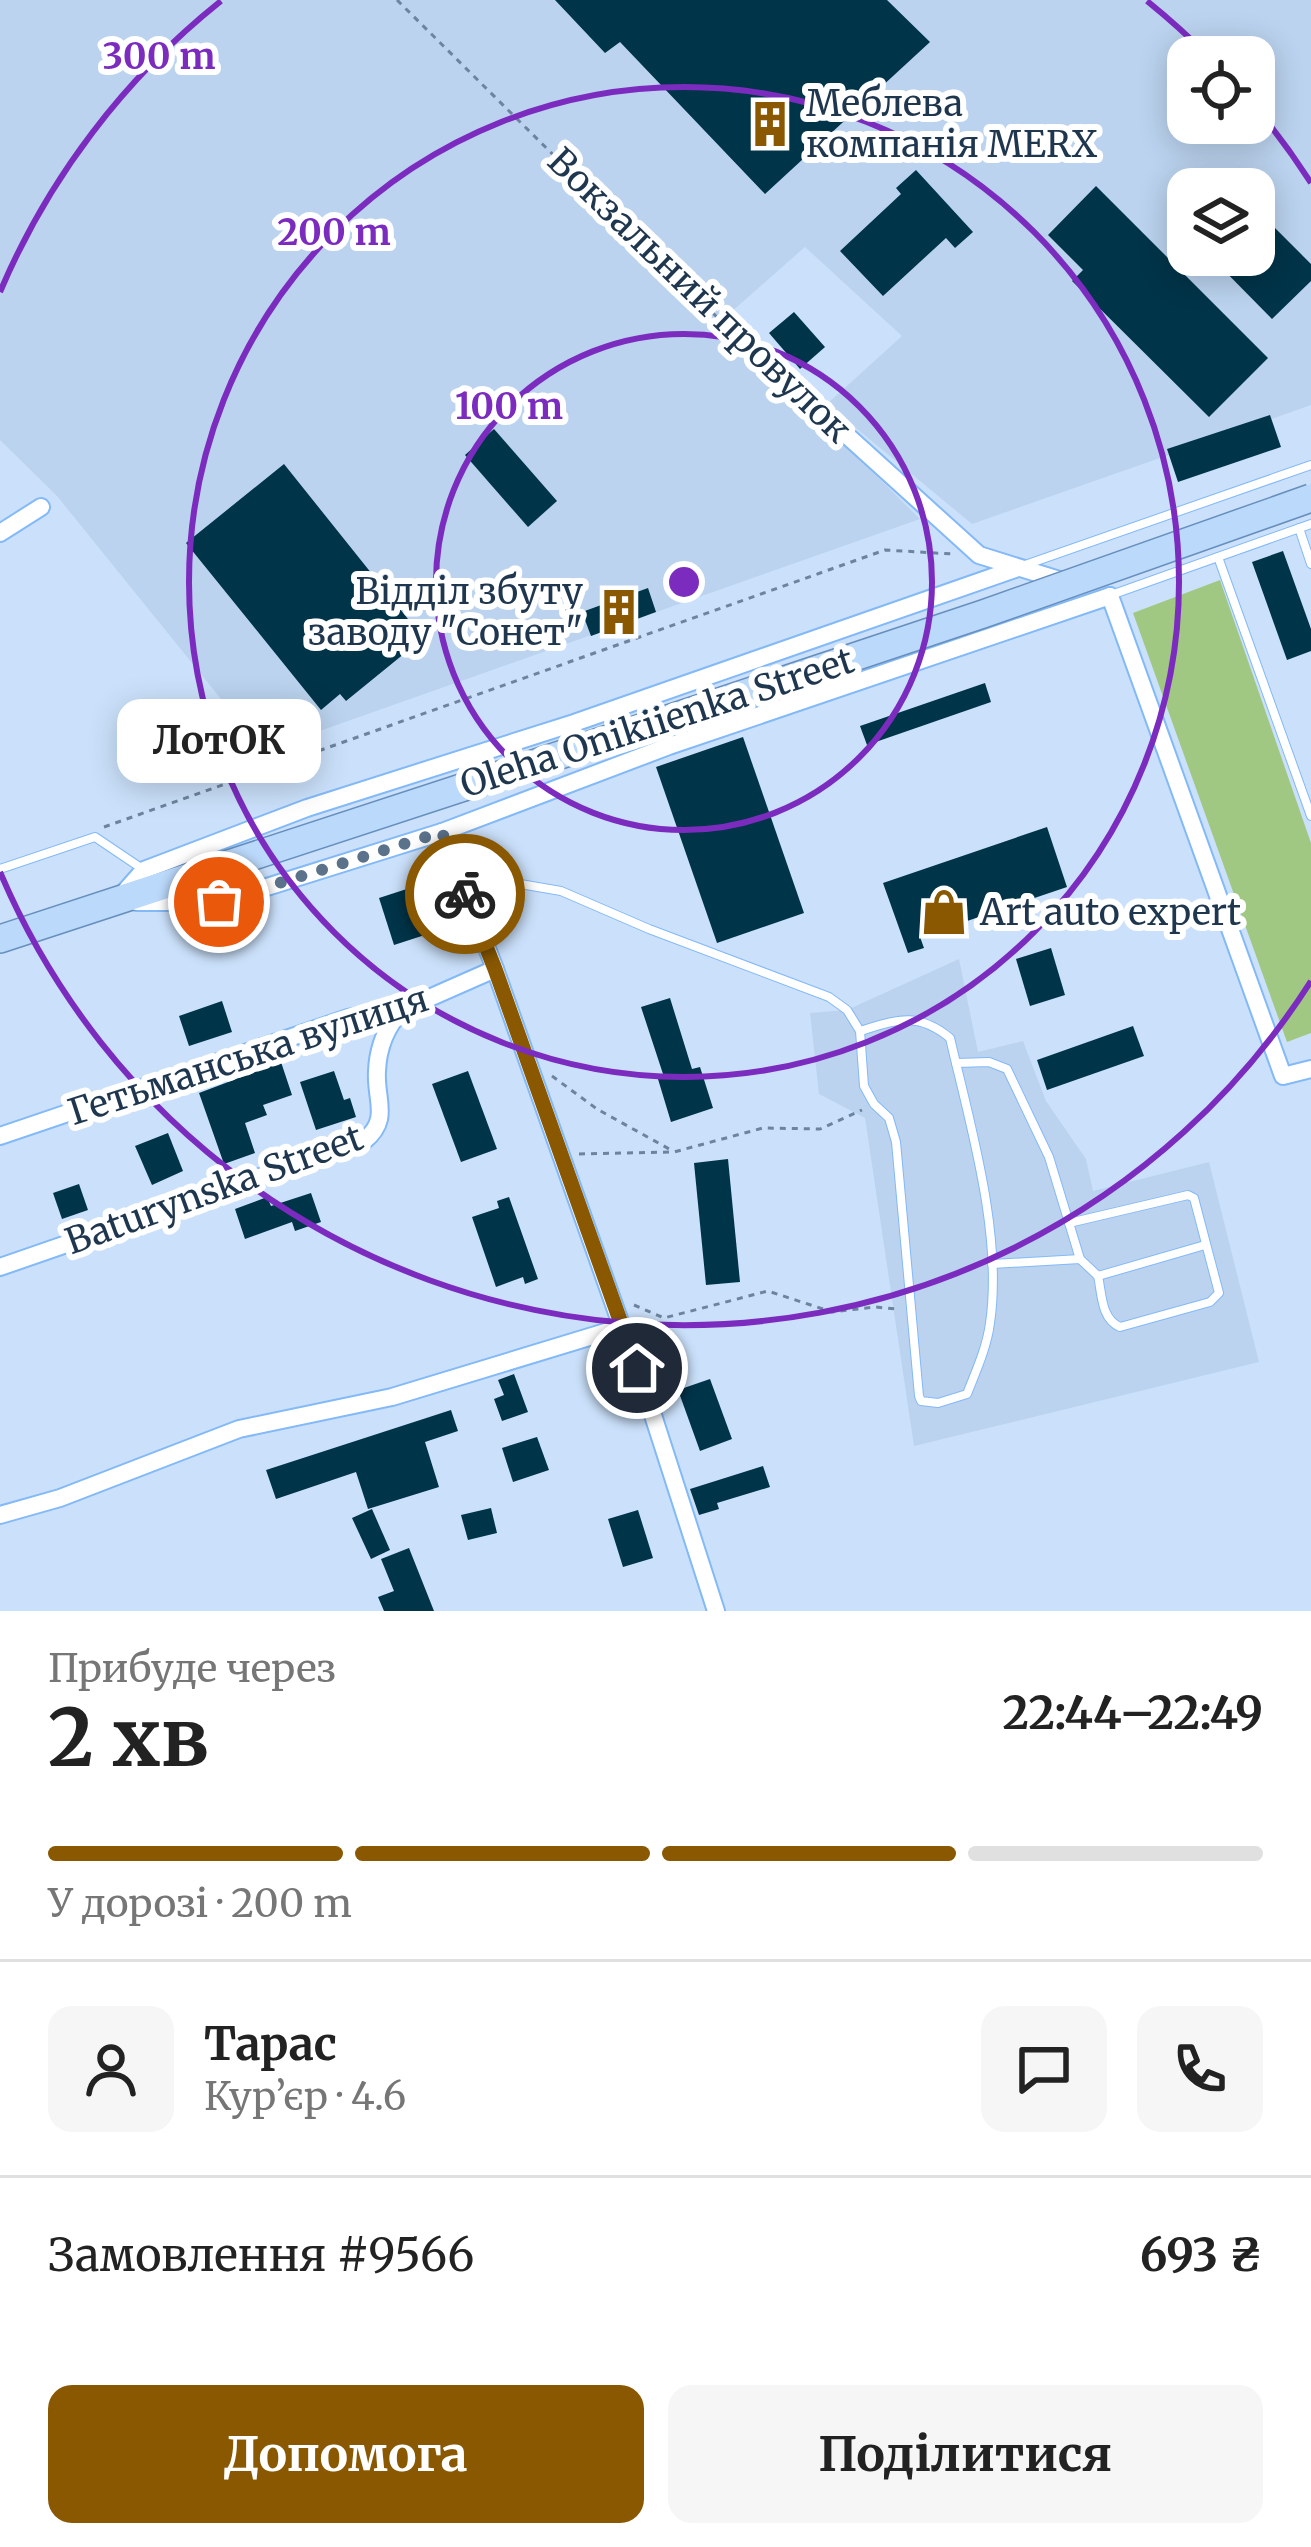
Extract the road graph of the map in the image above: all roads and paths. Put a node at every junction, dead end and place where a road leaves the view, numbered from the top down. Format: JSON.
{"nodes":[{"id":1,"x":398,"y":0,"type":"edge"},
{"id":2,"x":735,"y":334,"type":"joint"},
{"id":3,"x":1311,"y":465,"type":"edge"},
{"id":4,"x":1311,"y":497,"type":"edge"},
{"id":5,"x":41,"y":507,"type":"dead end"},
{"id":6,"x":1311,"y":524,"type":"edge"},
{"id":7,"x":1299,"y":528,"type":"junction"},
{"id":8,"x":0,"y":533,"type":"edge"},
{"id":9,"x":979,"y":555,"type":"junction"},
{"id":10,"x":1219,"y":556,"type":"junction"},
{"id":11,"x":1311,"y":563,"type":"edge"},
{"id":12,"x":1018,"y":568,"type":"junction"},
{"id":13,"x":1110,"y":596,"type":"junction"},
{"id":14,"x":651,"y":695,"type":"junction"},
{"id":15,"x":669,"y":746,"type":"junction"},
{"id":16,"x":1311,"y":816,"type":"edge"},
{"id":17,"x":442,"y":832,"type":"junction"},
{"id":18,"x":94,"y":837,"type":"junction"},
{"id":19,"x":454,"y":867,"type":"junction"},
{"id":20,"x":0,"y":869,"type":"edge"},
{"id":21,"x":144,"y":871,"type":"junction"},
{"id":22,"x":116,"y":902,"type":"junction"},
{"id":23,"x":0,"y":939,"type":"edge"},
{"id":24,"x":495,"y":969,"type":"junction"},
{"id":25,"x":402,"y":1010,"type":"junction"},
{"id":26,"x":860,"y":1031,"type":"junction"},
{"id":27,"x":526,"y":1058,"type":"junction"},
{"id":28,"x":956,"y":1064,"type":"junction"},
{"id":29,"x":1311,"y":1070,"type":"edge"},
{"id":30,"x":874,"y":1104,"type":"junction"},
{"id":31,"x":0,"y":1136,"type":"edge"},
{"id":32,"x":674,"y":1152,"type":"junction"},
{"id":33,"x":560,"y":1154,"type":"junction"},
{"id":34,"x":1069,"y":1223,"type":"junction"},
{"id":35,"x":1205,"y":1245,"type":"junction"},
{"id":36,"x":1080,"y":1259,"type":"junction"},
{"id":37,"x":992,"y":1264,"type":"junction"},
{"id":38,"x":0,"y":1267,"type":"edge"},
{"id":39,"x":1098,"y":1276,"type":"junction"},
{"id":40,"x":610,"y":1295,"type":"junction"},
{"id":41,"x":911,"y":1310,"type":"junction"},
{"id":42,"x":622,"y":1327,"type":"junction"},
{"id":43,"x":0,"y":1515,"type":"edge"},
{"id":44,"x":716,"y":1611,"type":"edge"}],
"edges":[{"from":1,"to":2,"type":"path","name":"Вокзальний провулок"},
{"from":2,"to":9,"type":"street","name":"Вокзальний провулок"},
{"from":3,"to":12,"type":"lane"},
{"from":4,"to":22,"type":"main road","name":"Oleha Onikiienka Street","bridge":true},
{"from":5,"to":8,"type":"street"},
{"from":6,"to":7,"type":"lane"},
{"from":7,"to":10,"type":"lane"},
{"from":7,"to":11,"type":"lane"},
{"from":9,"to":12,"type":"street","name":"Вокзальний провулок"},
{"from":9,"to":18,"type":"path"},
{"from":10,"to":13,"type":"lane"},
{"from":10,"to":16,"type":"lane"},
{"from":12,"to":13,"type":"street","name":"Вокзальний провулок"},
{"from":12,"to":14,"type":"street"},
{"from":13,"to":15,"type":"street"},
{"from":13,"to":29,"type":"street"},
{"from":14,"to":15,"type":"street"},
{"from":14,"to":21,"type":"street"},
{"from":15,"to":17,"type":"street"},
{"from":17,"to":19,"type":"street","name":"Oleha Onikiienka Street"},
{"from":17,"to":22,"type":"street"},
{"from":18,"to":20,"type":"lane"},
{"from":18,"to":21,"type":"lane"},
{"from":19,"to":24,"type":"street","name":"Oleha Onikiienka Street"},
{"from":19,"to":26,"type":"lane"},
{"from":21,"to":22,"type":"street"},
{"from":22,"to":23,"type":"main road","name":"Oleha Onikiienka Street"},
{"from":24,"to":25,"type":"street","name":"Гетьманська вулиця"},
{"from":24,"to":27,"type":"street","name":"Oleha Onikiienka Street"},
{"from":25,"to":31,"type":"street","name":"Гетьманська вулиця"},
{"from":25,"to":38,"type":"street","name":"Baturynska Street"},
{"from":26,"to":28,"type":"lane"},
{"from":26,"to":30,"type":"lane"},
{"from":27,"to":32,"type":"path"},
{"from":27,"to":33,"type":"street","name":"Oleha Onikiienka Street"},
{"from":28,"to":34,"type":"lane"},
{"from":28,"to":37,"type":"lane"},
{"from":30,"to":32,"type":"path"},
{"from":30,"to":41,"type":"lane"},
{"from":32,"to":33,"type":"path"},
{"from":33,"to":40,"type":"street","name":"Oleha Onikiienka Street"},
{"from":34,"to":35,"type":"lane"},
{"from":34,"to":36,"type":"lane"},
{"from":35,"to":39,"type":"lane"},
{"from":35,"to":39,"type":"lane"},
{"from":36,"to":37,"type":"lane"},
{"from":36,"to":39,"type":"lane"},
{"from":37,"to":41,"type":"lane"},
{"from":40,"to":41,"type":"path"},
{"from":40,"to":42,"type":"street","name":"Oleha Onikiienka Street"},
{"from":42,"to":43,"type":"street"},
{"from":42,"to":44,"type":"street","name":"Oleha Onikiienka Street"}]}
